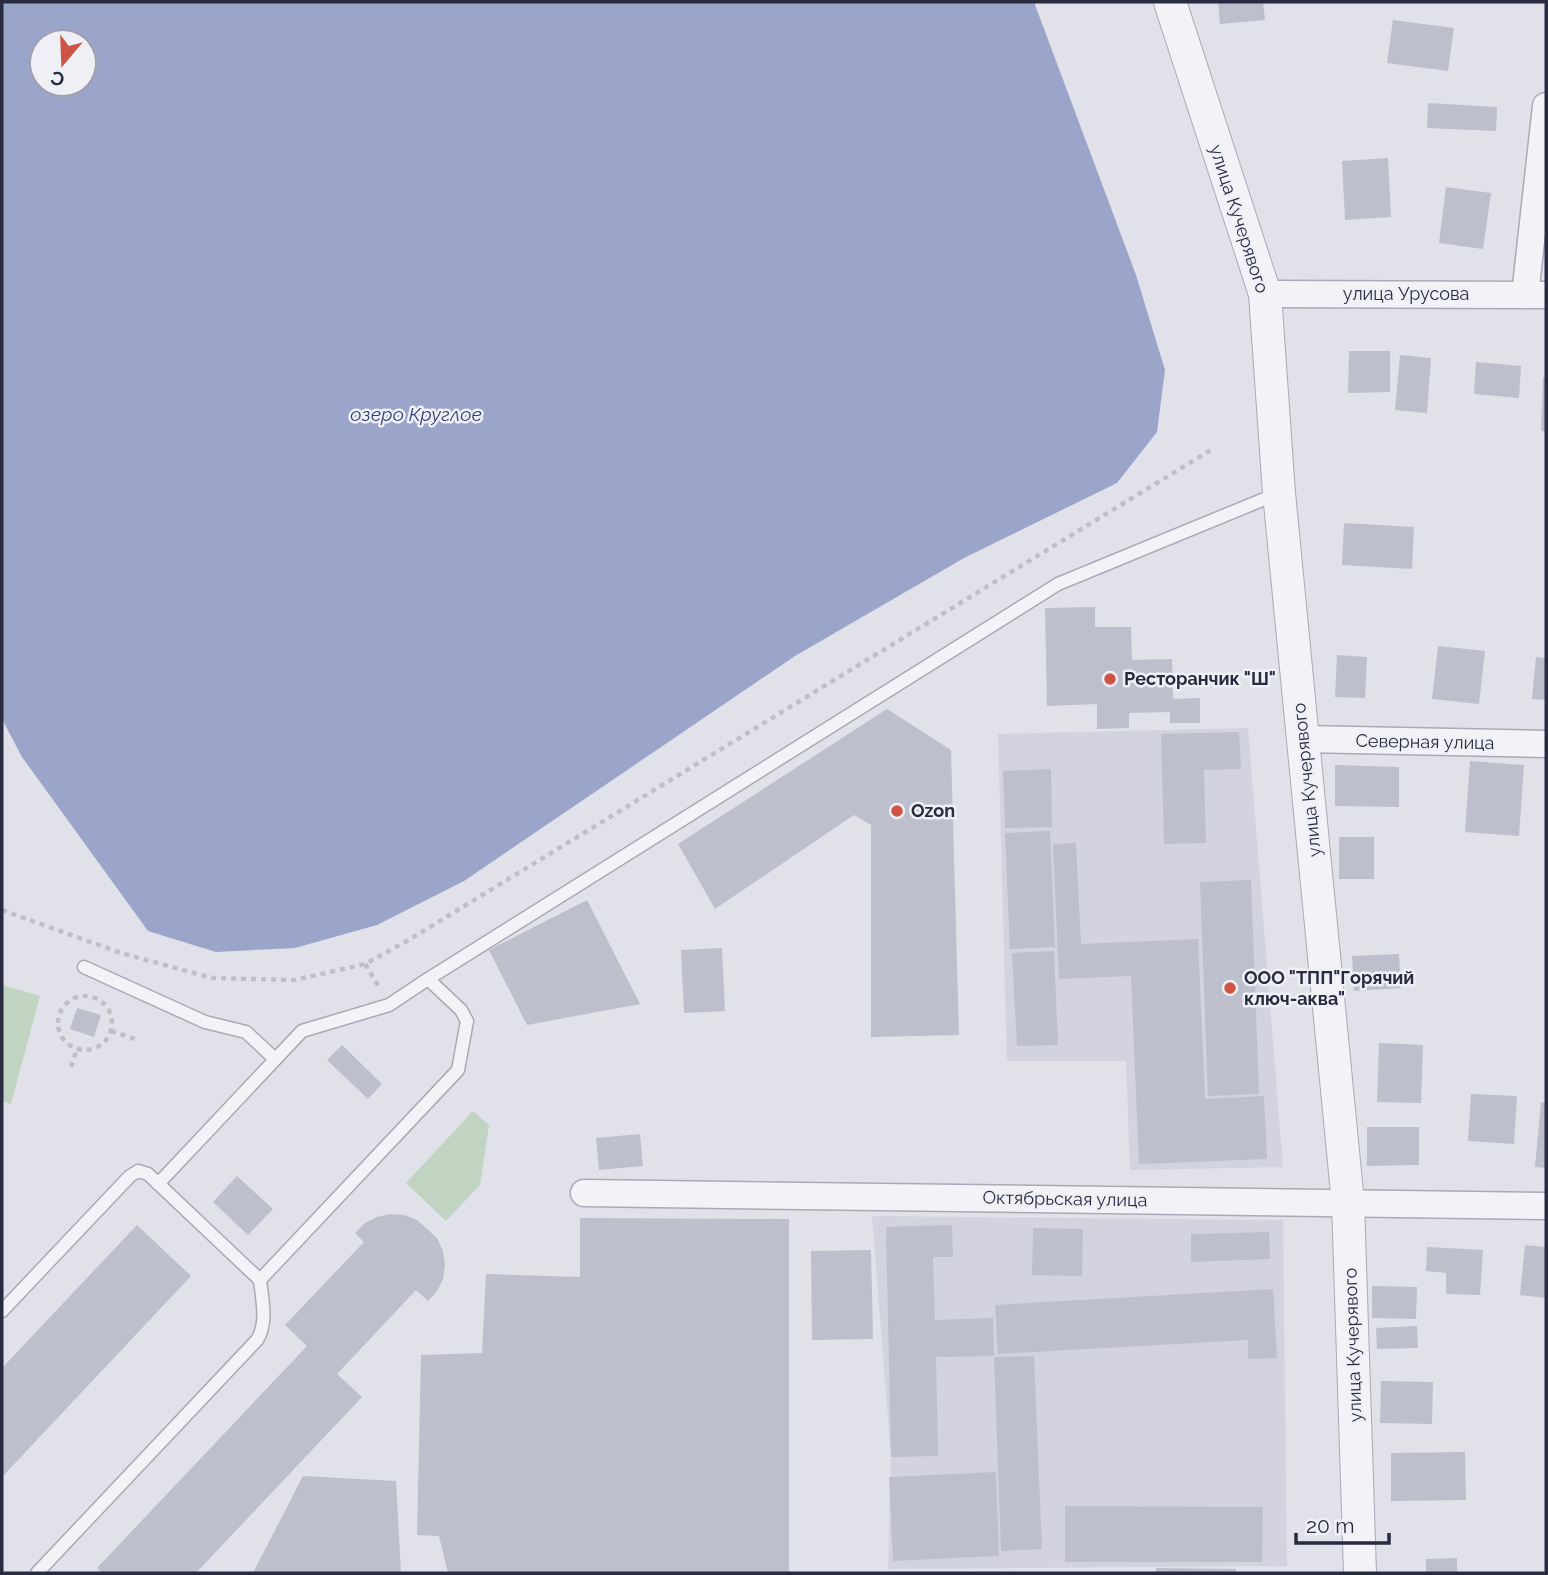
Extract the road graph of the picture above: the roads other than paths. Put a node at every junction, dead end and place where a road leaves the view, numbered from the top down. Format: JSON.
{"nodes":[{"id":1,"x":1170,"y":2,"type":"edge"},
{"id":2,"x":1546,"y":106,"type":"edge"},
{"id":3,"x":1265,"y":294,"type":"junction"},
{"id":4,"x":1536,"y":295,"type":"edge"},
{"id":5,"x":1279,"y":493,"type":"junction"},
{"id":6,"x":1303,"y":739,"type":"junction"},
{"id":7,"x":1546,"y":744,"type":"edge"},
{"id":8,"x":84,"y":967,"type":"dead end"},
{"id":9,"x":428,"y":979,"type":"junction"},
{"id":10,"x":275,"y":1059,"type":"junction"},
{"id":11,"x":158,"y":1184,"type":"junction"},
{"id":12,"x":584,"y":1193,"type":"dead end"},
{"id":13,"x":1348,"y":1203,"type":"junction"},
{"id":14,"x":1546,"y":1206,"type":"edge"},
{"id":15,"x":260,"y":1280,"type":"junction"},
{"id":16,"x":2,"y":1311,"type":"edge"},
{"id":17,"x":42,"y":1572,"type":"edge"},
{"id":18,"x":1360,"y":1573,"type":"edge"}],
"edges":[{"from":1,"to":3,"type":"street","name":"улица Кучерявого"},
{"from":2,"to":4,"type":"street"},
{"from":3,"to":4,"type":"street","name":"улица Урусова"},
{"from":3,"to":5,"type":"street","name":"улица Кучерявого"},
{"from":5,"to":6,"type":"street","name":"улица Кучерявого"},
{"from":5,"to":9,"type":"lane"},
{"from":6,"to":7,"type":"street","name":"Северная улица"},
{"from":6,"to":13,"type":"street","name":"улица Кучерявого"},
{"from":8,"to":10,"type":"lane"},
{"from":9,"to":10,"type":"lane"},
{"from":9,"to":15,"type":"lane"},
{"from":10,"to":11,"type":"lane"},
{"from":11,"to":15,"type":"lane"},
{"from":11,"to":16,"type":"lane"},
{"from":12,"to":13,"type":"street","name":"Октябрьская улица"},
{"from":13,"to":14,"type":"street","name":"Октябрьская улица"},
{"from":13,"to":18,"type":"street","name":"улица Кучерявого"},
{"from":15,"to":17,"type":"lane"}]}
